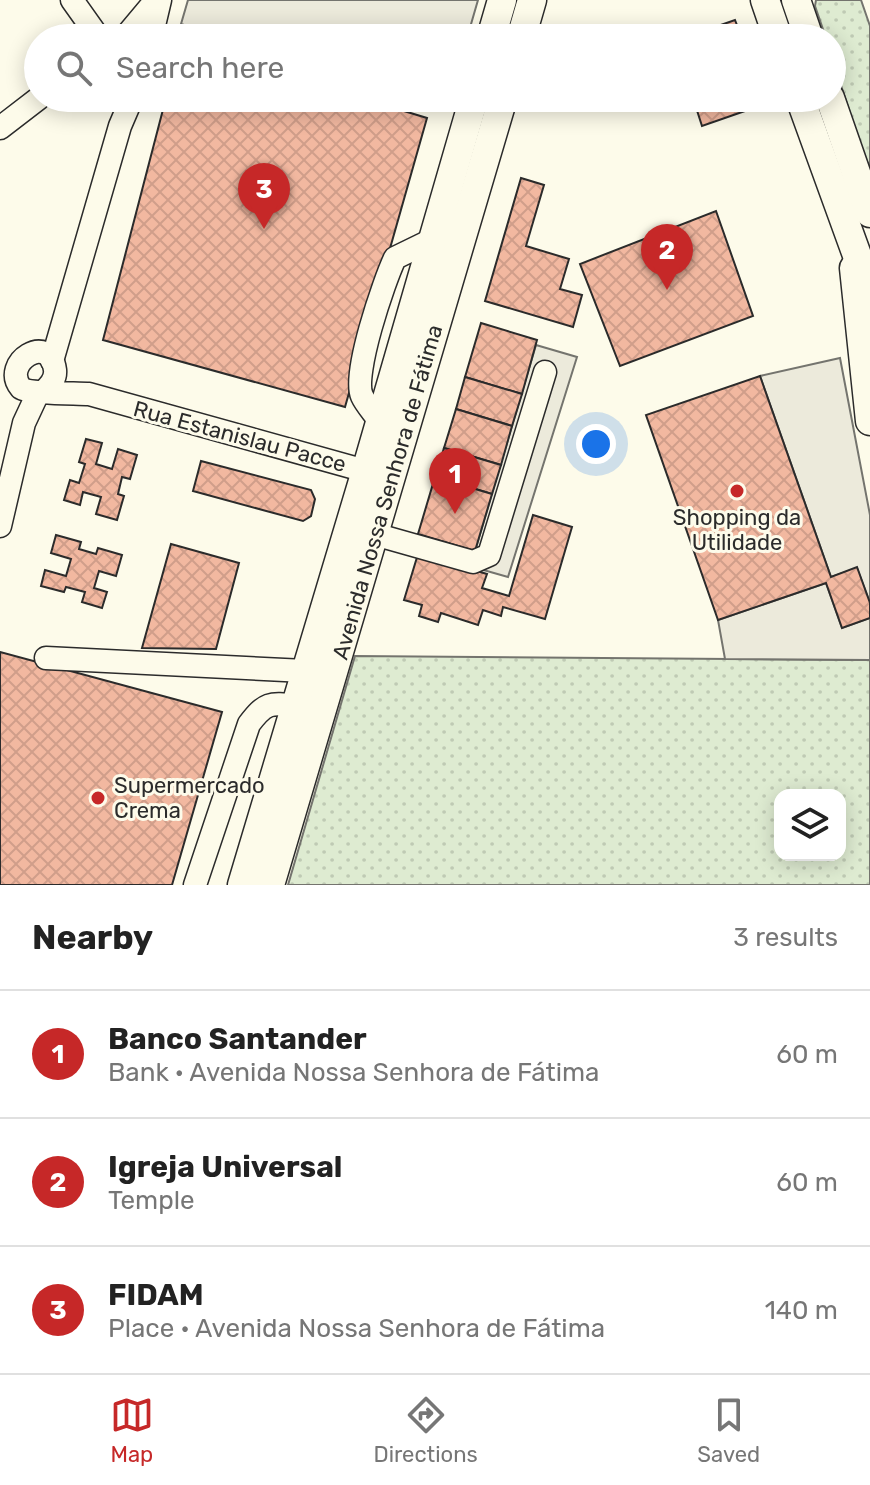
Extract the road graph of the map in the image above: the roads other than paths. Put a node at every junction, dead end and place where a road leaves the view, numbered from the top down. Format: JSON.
{"nodes":[{"id":1,"x":158,"y":0,"type":"edge"},
{"id":2,"x":502,"y":0,"type":"edge"},
{"id":3,"x":532,"y":0,"type":"edge"},
{"id":4,"x":765,"y":0,"type":"edge"},
{"id":5,"x":798,"y":1,"type":"edge"},
{"id":6,"x":77,"y":7,"type":"edge"},
{"id":7,"x":89,"y":24,"type":"edge"},
{"id":8,"x":102,"y":24,"type":"edge"},
{"id":9,"x":135,"y":24,"type":"edge"},
{"id":10,"x":154,"y":24,"type":"edge"},
{"id":11,"x":495,"y":24,"type":"edge"},
{"id":12,"x":525,"y":24,"type":"edge"},
{"id":13,"x":773,"y":24,"type":"edge"},
{"id":14,"x":805,"y":24,"type":"edge"},
{"id":15,"x":24,"y":110,"type":"edge"},
{"id":16,"x":117,"y":112,"type":"edge"},
{"id":17,"x":126,"y":112,"type":"edge"},
{"id":18,"x":470,"y":112,"type":"edge"},
{"id":19,"x":498,"y":112,"type":"edge"},
{"id":20,"x":805,"y":112,"type":"edge"},
{"id":21,"x":835,"y":112,"type":"edge"},
{"id":22,"x":120,"y":126,"type":"junction"},
{"id":23,"x":0,"y":128,"type":"edge"},
{"id":24,"x":870,"y":213,"type":"edge"},
{"id":25,"x":851,"y":240,"type":"junction"},
{"id":26,"x":870,"y":291,"type":"edge"},
{"id":27,"x":65,"y":313,"type":"junction"},
{"id":28,"x":26,"y":353,"type":"junction"},
{"id":29,"x":54,"y":364,"type":"junction"},
{"id":30,"x":545,"y":372,"type":"dead end"},
{"id":31,"x":19,"y":384,"type":"edge"},
{"id":32,"x":89,"y":394,"type":"junction"},
{"id":33,"x":870,"y":421,"type":"edge"},
{"id":34,"x":378,"y":475,"type":"junction"},
{"id":35,"x":0,"y":526,"type":"edge"},
{"id":36,"x":374,"y":534,"type":"junction"},
{"id":37,"x":46,"y":658,"type":"dead end"},
{"id":38,"x":305,"y":671,"type":"junction"},
{"id":39,"x":296,"y":706,"type":"junction"},
{"id":40,"x":195,"y":885,"type":"edge"},
{"id":41,"x":242,"y":885,"type":"edge"},
{"id":42,"x":270,"y":885,"type":"edge"}],
"edges":[{"from":1,"to":9,"type":"street"},
{"from":1,"to":10,"type":"street"},
{"from":2,"to":11,"type":"main road"},
{"from":3,"to":12,"type":"main road"},
{"from":4,"to":13,"type":"main road"},
{"from":5,"to":14,"type":"main road"},
{"from":6,"to":7,"type":"street"},
{"from":6,"to":8,"type":"street"},
{"from":15,"to":23,"type":"street"},
{"from":16,"to":22,"type":"street"},
{"from":17,"to":22,"type":"street"},
{"from":18,"to":34,"type":"main road","name":"Avenida Nossa Senhora de Fátima"},
{"from":19,"to":34,"type":"main road","name":"Avenida Nossa Senhora de Fátima"},
{"from":20,"to":25,"type":"main road"},
{"from":21,"to":24,"type":"main road"},
{"from":22,"to":27,"type":"street"},
{"from":25,"to":26,"type":"main road"},
{"from":25,"to":33,"type":"main road"},
{"from":27,"to":28,"type":"street"},
{"from":27,"to":29,"type":"street"},
{"from":28,"to":29,"type":"street"},
{"from":28,"to":31,"type":"street"},
{"from":29,"to":31,"type":"street"},
{"from":29,"to":32,"type":"street","name":"Rua Estanislau Pacce"},
{"from":30,"to":36,"type":"street"},
{"from":31,"to":32,"type":"street","name":"Rua Estanislau Pacce"},
{"from":31,"to":35,"type":"street"},
{"from":32,"to":34,"type":"street","name":"Rua Estanislau Pacce"},
{"from":34,"to":36,"type":"main road","name":"Avenida Nossa Senhora de Fátima"},
{"from":34,"to":38,"type":"main road","name":"Avenida Nossa Senhora de Fátima"},
{"from":36,"to":42,"type":"main road","name":"Avenida Nossa Senhora de Fátima"},
{"from":37,"to":38,"type":"street"},
{"from":38,"to":39,"type":"main road","name":"Avenida Nossa Senhora de Fátima"},
{"from":39,"to":40,"type":"street"},
{"from":39,"to":41,"type":"main road","name":"Avenida Nossa Senhora de Fátima"}]}
